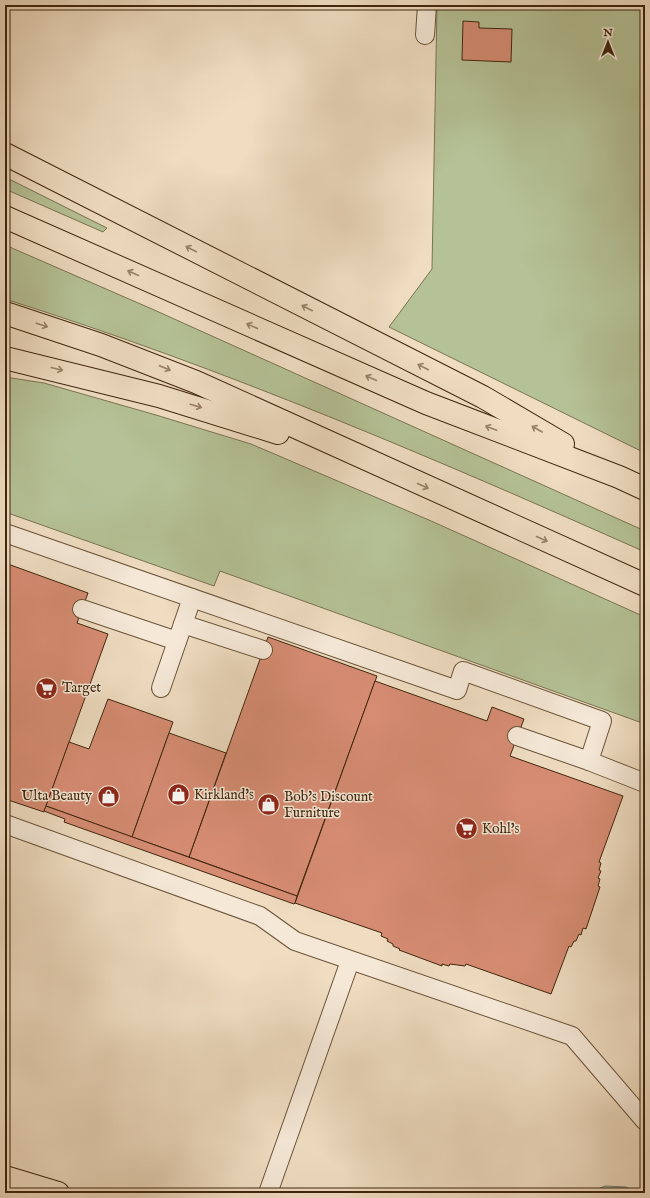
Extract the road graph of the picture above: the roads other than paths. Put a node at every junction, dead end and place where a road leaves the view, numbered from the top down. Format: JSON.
{"nodes":[{"id":1,"x":427,"y":5,"type":"edge"},
{"id":2,"x":425,"y":35,"type":"dead end"},
{"id":3,"x":5,"y":154,"type":"edge"},
{"id":4,"x":5,"y":217,"type":"edge"},
{"id":5,"x":5,"y":313,"type":"edge"},
{"id":6,"x":5,"y":358,"type":"edge"},
{"id":7,"x":388,"y":470,"type":"junction"},
{"id":8,"x":619,"y":477,"type":"junction"},
{"id":9,"x":645,"y":489,"type":"edge"},
{"id":10,"x":5,"y":533,"type":"edge"},
{"id":11,"x":645,"y":585,"type":"edge"},
{"id":12,"x":192,"y":598,"type":"junction"},
{"id":13,"x":82,"y":609,"type":"dead end"},
{"id":14,"x":183,"y":624,"type":"junction"},
{"id":15,"x":177,"y":641,"type":"junction"},
{"id":16,"x":263,"y":650,"type":"dead end"},
{"id":17,"x":161,"y":688,"type":"dead end"},
{"id":18,"x":517,"y":736,"type":"dead end"},
{"id":19,"x":589,"y":762,"type":"junction"},
{"id":20,"x":645,"y":783,"type":"edge"},
{"id":21,"x":5,"y":824,"type":"edge"},
{"id":22,"x":350,"y":961,"type":"junction"},
{"id":23,"x":645,"y":1121,"type":"edge"},
{"id":24,"x":5,"y":1177,"type":"edge"},
{"id":25,"x":58,"y":1193,"type":"edge"},
{"id":26,"x":268,"y":1193,"type":"edge"}],
"edges":[{"from":1,"to":2,"type":"street"},
{"from":8,"to":3,"type":"main road","one_way":true},
{"from":8,"to":4,"type":"main road","one_way":true},
{"from":5,"to":7,"type":"main road","one_way":true},
{"from":6,"to":7,"type":"main road","one_way":true},
{"from":7,"to":11,"type":"main road","one_way":true},
{"from":8,"to":9,"type":"main road"},
{"from":10,"to":12,"type":"street"},
{"from":12,"to":14,"type":"street"},
{"from":12,"to":19,"type":"street"},
{"from":13,"to":15,"type":"street"},
{"from":14,"to":15,"type":"street"},
{"from":14,"to":16,"type":"street"},
{"from":15,"to":17,"type":"street"},
{"from":18,"to":19,"type":"street"},
{"from":19,"to":20,"type":"street"},
{"from":21,"to":22,"type":"street"},
{"from":22,"to":23,"type":"street"},
{"from":22,"to":26,"type":"street"},
{"from":24,"to":25,"type":"main road"}]}
